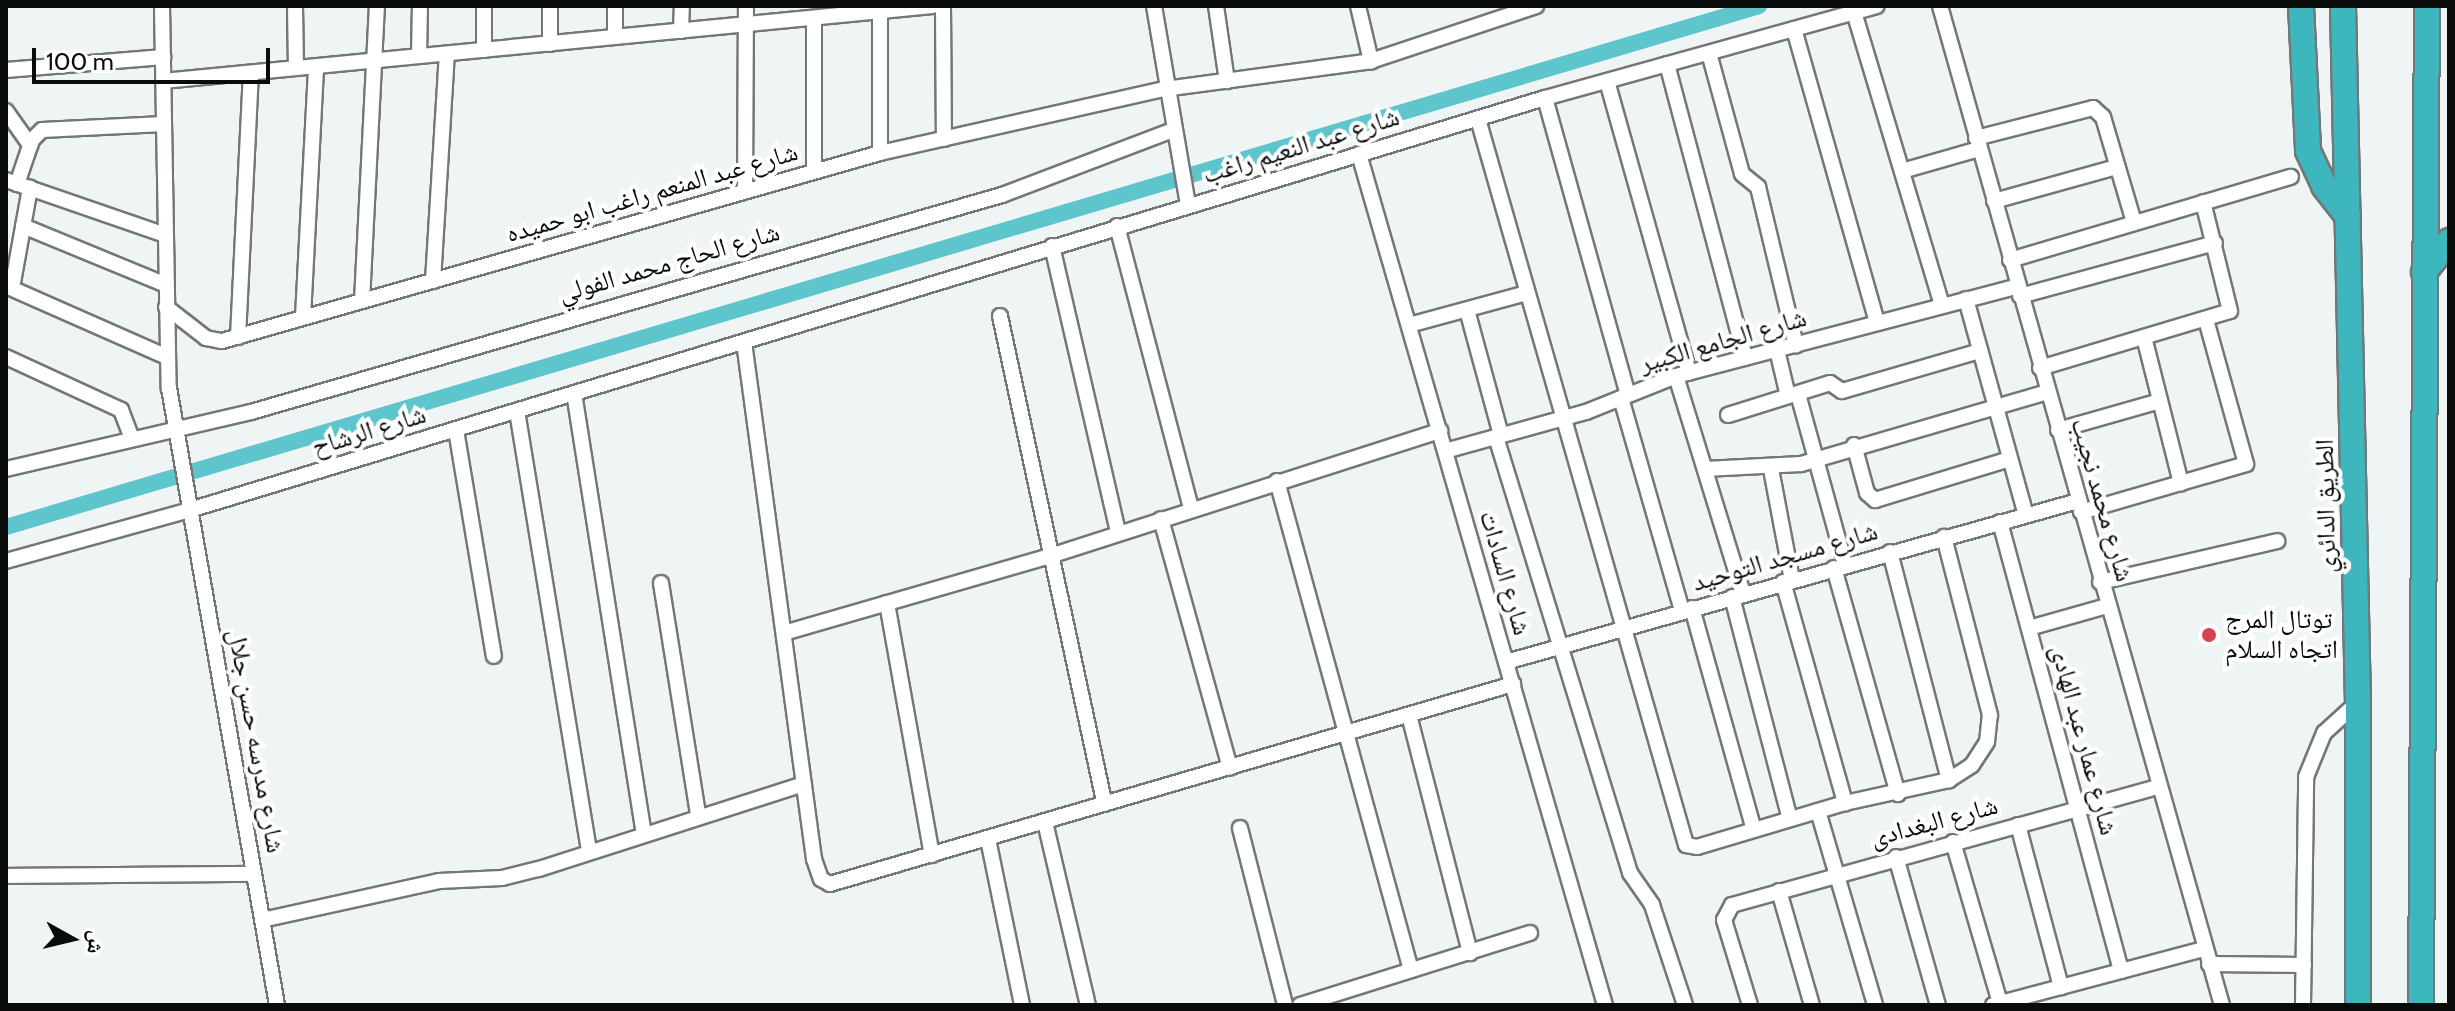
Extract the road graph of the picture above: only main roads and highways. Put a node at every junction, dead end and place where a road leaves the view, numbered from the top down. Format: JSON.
{"nodes":[{"id":1,"x":2301,"y":6,"type":"edge"},
{"id":2,"x":2343,"y":6,"type":"edge"},
{"id":3,"x":2427,"y":6,"type":"edge"},
{"id":4,"x":2348,"y":217,"type":"junction"},
{"id":5,"x":2449,"y":241,"type":"edge"},
{"id":6,"x":2424,"y":272,"type":"junction"},
{"id":7,"x":2358,"y":1005,"type":"edge"},
{"id":8,"x":2421,"y":1005,"type":"edge"}],
"edges":[{"from":1,"to":4,"type":"highway"},
{"from":2,"to":4,"type":"highway","name":"الطريق الدائري"},
{"from":3,"to":6,"type":"highway"},
{"from":4,"to":7,"type":"highway","name":"الطريق الدائري"},
{"from":5,"to":6,"type":"highway"},
{"from":6,"to":8,"type":"highway"}]}
